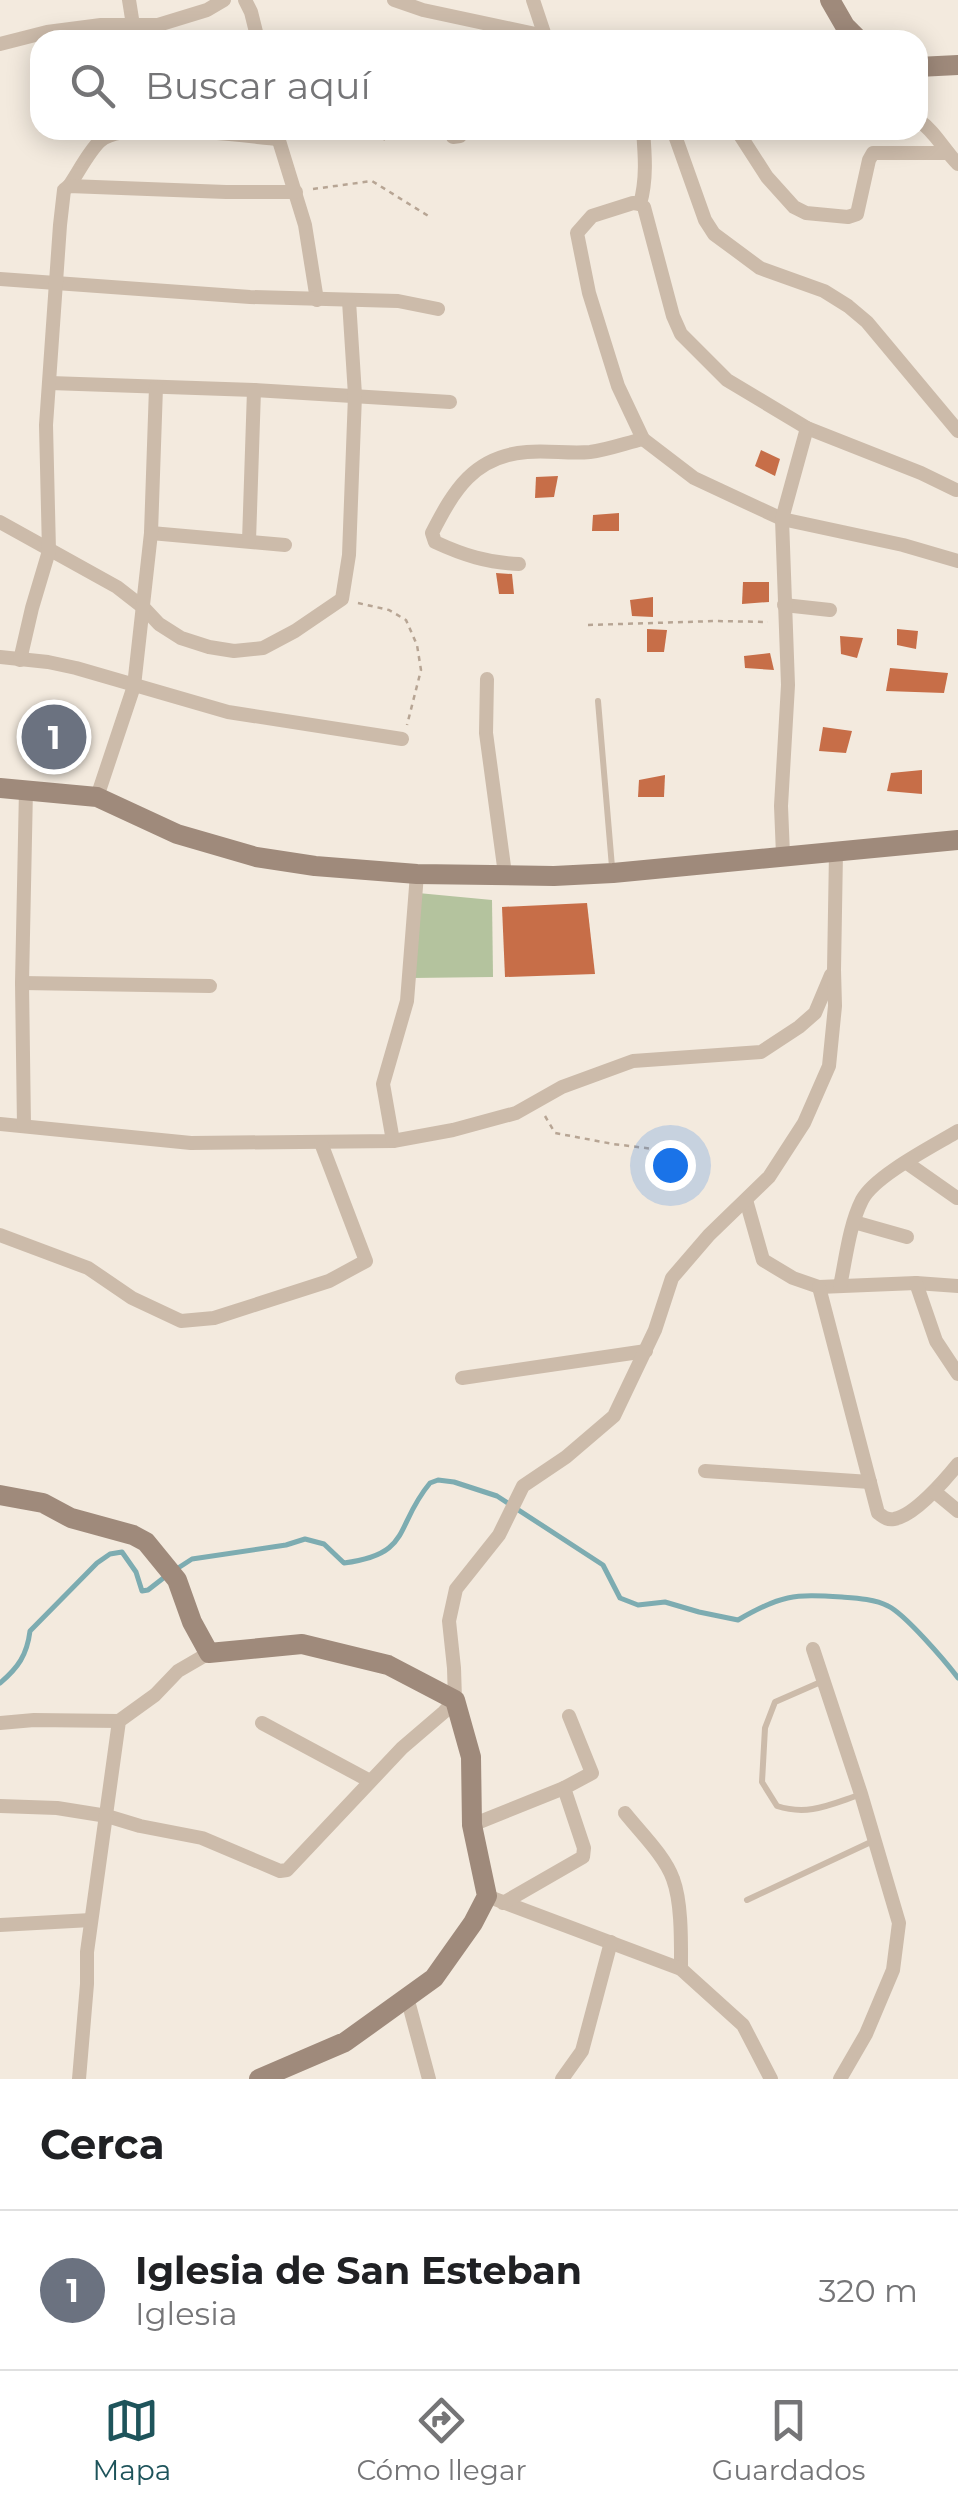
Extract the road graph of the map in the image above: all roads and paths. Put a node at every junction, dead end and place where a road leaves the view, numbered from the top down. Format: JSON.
{"nodes":[{"id":1,"x":128,"y":0,"type":"edge"},
{"id":2,"x":224,"y":0,"type":"edge"},
{"id":3,"x":245,"y":0,"type":"edge"},
{"id":4,"x":394,"y":0,"type":"edge"},
{"id":5,"x":534,"y":0,"type":"edge"},
{"id":6,"x":830,"y":0,"type":"edge"},
{"id":7,"x":133,"y":25,"type":"junction"},
{"id":8,"x":62,"y":30,"type":"edge"},
{"id":9,"x":256,"y":30,"type":"edge"},
{"id":10,"x":501,"y":30,"type":"edge"},
{"id":11,"x":546,"y":30,"type":"edge"},
{"id":12,"x":850,"y":30,"type":"edge"},
{"id":13,"x":30,"y":36,"type":"edge"},
{"id":14,"x":0,"y":44,"type":"edge"},
{"id":15,"x":958,"y":65,"type":"edge"},
{"id":16,"x":928,"y":66,"type":"edge"},
{"id":17,"x":928,"y":127,"type":"edge"},
{"id":18,"x":100,"y":140,"type":"edge"},
{"id":19,"x":278,"y":140,"type":"edge"},
{"id":20,"x":644,"y":140,"type":"edge"},
{"id":21,"x":676,"y":140,"type":"edge"},
{"id":22,"x":744,"y":140,"type":"edge"},
{"id":23,"x":953,"y":158,"type":"edge"},
{"id":24,"x":69,"y":186,"type":"junction"},
{"id":25,"x":296,"y":192,"type":"junction"},
{"id":26,"x":640,"y":204,"type":"junction"},
{"id":27,"x":430,"y":217,"type":"dead end"},
{"id":28,"x":0,"y":279,"type":"edge"},
{"id":29,"x":57,"y":284,"type":"junction"},
{"id":30,"x":317,"y":300,"type":"junction"},
{"id":31,"x":349,"y":301,"type":"junction"},
{"id":32,"x":438,"y":309,"type":"dead end"},
{"id":33,"x":50,"y":383,"type":"junction"},
{"id":34,"x":156,"y":387,"type":"junction"},
{"id":35,"x":254,"y":390,"type":"junction"},
{"id":36,"x":355,"y":395,"type":"junction"},
{"id":37,"x":450,"y":402,"type":"dead end"},
{"id":38,"x":806,"y":428,"type":"junction"},
{"id":39,"x":958,"y":432,"type":"edge"},
{"id":40,"x":643,"y":439,"type":"junction"},
{"id":41,"x":956,"y":490,"type":"edge"},
{"id":42,"x":782,"y":519,"type":"junction"},
{"id":43,"x":0,"y":522,"type":"edge"},
{"id":44,"x":152,"y":533,"type":"junction"},
{"id":45,"x":249,"y":541,"type":"junction"},
{"id":46,"x":285,"y":544,"type":"dead end"},
{"id":47,"x":49,"y":551,"type":"junction"},
{"id":48,"x":958,"y":561,"type":"edge"},
{"id":49,"x":519,"y":564,"type":"dead end"},
{"id":50,"x":342,"y":599,"type":"junction"},
{"id":51,"x":784,"y":605,"type":"junction"},
{"id":52,"x":144,"y":608,"type":"junction"},
{"id":53,"x":830,"y":610,"type":"dead end"},
{"id":54,"x":785,"y":623,"type":"junction"},
{"id":55,"x":588,"y":626,"type":"dead end"},
{"id":56,"x":0,"y":657,"type":"edge"},
{"id":57,"x":20,"y":660,"type":"junction"},
{"id":58,"x":487,"y":679,"type":"dead end"},
{"id":59,"x":134,"y":686,"type":"junction"},
{"id":60,"x":598,"y":701,"type":"dead end"},
{"id":61,"x":402,"y":739,"type":"joint"},
{"id":62,"x":0,"y":788,"type":"edge"},
{"id":63,"x":26,"y":789,"type":"junction"},
{"id":64,"x":97,"y":797,"type":"junction"},
{"id":65,"x":958,"y":840,"type":"edge"},
{"id":66,"x":836,"y":852,"type":"junction"},
{"id":67,"x":782,"y":856,"type":"junction"},
{"id":68,"x":612,"y":873,"type":"junction"},
{"id":69,"x":417,"y":874,"type":"junction"},
{"id":70,"x":505,"y":874,"type":"junction"},
{"id":71,"x":834,"y":970,"type":"junction"},
{"id":72,"x":22,"y":983,"type":"junction"},
{"id":73,"x":210,"y":986,"type":"dead end"},
{"id":74,"x":536,"y":1102,"type":"junction"},
{"id":75,"x":0,"y":1124,"type":"edge"},
{"id":76,"x":24,"y":1126,"type":"junction"},
{"id":77,"x":958,"y":1131,"type":"edge"},
{"id":78,"x":392,"y":1141,"type":"junction"},
{"id":79,"x":321,"y":1143,"type":"junction"},
{"id":80,"x":654,"y":1149,"type":"dead end"},
{"id":81,"x":907,"y":1163,"type":"junction"},
{"id":82,"x":956,"y":1198,"type":"edge"},
{"id":83,"x":746,"y":1200,"type":"junction"},
{"id":84,"x":854,"y":1222,"type":"junction"},
{"id":85,"x":0,"y":1235,"type":"edge"},
{"id":86,"x":907,"y":1237,"type":"dead end"},
{"id":87,"x":916,"y":1283,"type":"junction"},
{"id":88,"x":819,"y":1286,"type":"junction"},
{"id":89,"x":840,"y":1286,"type":"junction"},
{"id":90,"x":958,"y":1286,"type":"edge"},
{"id":91,"x":646,"y":1351,"type":"junction"},
{"id":92,"x":958,"y":1374,"type":"edge"},
{"id":93,"x":462,"y":1378,"type":"dead end"},
{"id":94,"x":958,"y":1464,"type":"edge"},
{"id":95,"x":705,"y":1470,"type":"dead end"},
{"id":96,"x":870,"y":1482,"type":"junction"},
{"id":97,"x":935,"y":1492,"type":"junction"},
{"id":98,"x":0,"y":1495,"type":"edge"},
{"id":99,"x":958,"y":1511,"type":"edge"},
{"id":100,"x":813,"y":1650,"type":"dead end"},
{"id":101,"x":209,"y":1653,"type":"junction"},
{"id":102,"x":824,"y":1681,"type":"junction"},
{"id":103,"x":455,"y":1700,"type":"junction"},
{"id":104,"x":569,"y":1716,"type":"dead end"},
{"id":105,"x":119,"y":1721,"type":"junction"},
{"id":106,"x":0,"y":1722,"type":"edge"},
{"id":107,"x":262,"y":1722,"type":"dead end"},
{"id":108,"x":370,"y":1782,"type":"junction"},
{"id":109,"x":564,"y":1788,"type":"junction"},
{"id":110,"x":861,"y":1794,"type":"junction"},
{"id":111,"x":0,"y":1806,"type":"edge"},
{"id":112,"x":625,"y":1813,"type":"dead end"},
{"id":113,"x":106,"y":1816,"type":"junction"},
{"id":114,"x":472,"y":1825,"type":"junction"},
{"id":115,"x":874,"y":1840,"type":"junction"},
{"id":116,"x":495,"y":1900,"type":"junction"},
{"id":117,"x":746,"y":1900,"type":"dead end"},
{"id":118,"x":91,"y":1920,"type":"junction"},
{"id":119,"x":0,"y":1925,"type":"edge"},
{"id":120,"x":611,"y":1942,"type":"junction"},
{"id":121,"x":681,"y":1969,"type":"junction"},
{"id":122,"x":407,"y":1997,"type":"junction"},
{"id":123,"x":79,"y":2079,"type":"edge"},
{"id":124,"x":259,"y":2079,"type":"edge"},
{"id":125,"x":429,"y":2079,"type":"edge"},
{"id":126,"x":562,"y":2079,"type":"edge"},
{"id":127,"x":771,"y":2079,"type":"edge"},
{"id":128,"x":840,"y":2079,"type":"edge"}],
"edges":[{"from":1,"to":7,"type":"street"},
{"from":2,"to":7,"type":"street"},
{"from":3,"to":9,"type":"street"},
{"from":4,"to":10,"type":"street"},
{"from":5,"to":11,"type":"street"},
{"from":6,"to":12,"type":"street"},
{"from":7,"to":8,"type":"street"},
{"from":13,"to":14,"type":"street"},
{"from":15,"to":16,"type":"street"},
{"from":17,"to":23,"type":"street"},
{"from":18,"to":24,"type":"street"},
{"from":19,"to":25,"type":"street"},
{"from":20,"to":26,"type":"street"},
{"from":21,"to":39,"type":"street"},
{"from":22,"to":23,"type":"street"},
{"from":24,"to":25,"type":"street"},
{"from":24,"to":29,"type":"street"},
{"from":25,"to":27,"type":"path"},
{"from":25,"to":30,"type":"street"},
{"from":26,"to":38,"type":"street"},
{"from":26,"to":40,"type":"street"},
{"from":28,"to":29,"type":"street"},
{"from":29,"to":30,"type":"street"},
{"from":29,"to":33,"type":"street"},
{"from":30,"to":31,"type":"street"},
{"from":31,"to":32,"type":"street"},
{"from":31,"to":36,"type":"street"},
{"from":33,"to":34,"type":"street"},
{"from":33,"to":47,"type":"street"},
{"from":34,"to":35,"type":"street"},
{"from":34,"to":44,"type":"street"},
{"from":35,"to":36,"type":"street"},
{"from":35,"to":45,"type":"street"},
{"from":36,"to":37,"type":"street"},
{"from":36,"to":50,"type":"street"},
{"from":38,"to":41,"type":"street"},
{"from":38,"to":42,"type":"street"},
{"from":40,"to":42,"type":"street"},
{"from":40,"to":49,"type":"street"},
{"from":42,"to":48,"type":"street"},
{"from":42,"to":51,"type":"street"},
{"from":43,"to":47,"type":"street"},
{"from":44,"to":45,"type":"street"},
{"from":44,"to":52,"type":"street"},
{"from":45,"to":46,"type":"street"},
{"from":47,"to":52,"type":"street"},
{"from":47,"to":57,"type":"street"},
{"from":50,"to":52,"type":"street"},
{"from":50,"to":61,"type":"path"},
{"from":51,"to":53,"type":"street"},
{"from":51,"to":54,"type":"street"},
{"from":52,"to":59,"type":"street"},
{"from":54,"to":55,"type":"path"},
{"from":54,"to":67,"type":"street"},
{"from":56,"to":57,"type":"street"},
{"from":57,"to":59,"type":"street"},
{"from":58,"to":70,"type":"street"},
{"from":59,"to":61,"type":"street"},
{"from":59,"to":64,"type":"street"},
{"from":60,"to":68,"type":"lane"},
{"from":62,"to":63,"type":"street"},
{"from":63,"to":64,"type":"street"},
{"from":63,"to":72,"type":"street"},
{"from":64,"to":69,"type":"street"},
{"from":65,"to":66,"type":"street"},
{"from":66,"to":67,"type":"street"},
{"from":66,"to":71,"type":"street"},
{"from":67,"to":68,"type":"street"},
{"from":68,"to":70,"type":"street"},
{"from":69,"to":70,"type":"street"},
{"from":69,"to":78,"type":"street"},
{"from":71,"to":74,"type":"street"},
{"from":71,"to":83,"type":"street"},
{"from":72,"to":73,"type":"street"},
{"from":72,"to":76,"type":"street"},
{"from":74,"to":78,"type":"street"},
{"from":74,"to":80,"type":"path"},
{"from":75,"to":76,"type":"street"},
{"from":76,"to":79,"type":"street"},
{"from":77,"to":81,"type":"street"},
{"from":78,"to":79,"type":"street"},
{"from":79,"to":85,"type":"street"},
{"from":81,"to":82,"type":"street"},
{"from":81,"to":84,"type":"street"},
{"from":83,"to":88,"type":"street"},
{"from":83,"to":91,"type":"street"},
{"from":84,"to":86,"type":"street"},
{"from":84,"to":89,"type":"street"},
{"from":87,"to":89,"type":"street"},
{"from":87,"to":90,"type":"street"},
{"from":87,"to":92,"type":"street"},
{"from":88,"to":89,"type":"street"},
{"from":88,"to":96,"type":"street"},
{"from":91,"to":93,"type":"street"},
{"from":91,"to":103,"type":"street"},
{"from":94,"to":97,"type":"street"},
{"from":95,"to":96,"type":"street"},
{"from":96,"to":97,"type":"street"},
{"from":97,"to":99,"type":"street"},
{"from":98,"to":101,"type":"street"},
{"from":100,"to":102,"type":"street"},
{"from":101,"to":103,"type":"street"},
{"from":101,"to":105,"type":"street"},
{"from":102,"to":110,"type":"street"},
{"from":102,"to":110,"type":"lane"},
{"from":103,"to":108,"type":"street"},
{"from":103,"to":114,"type":"street"},
{"from":104,"to":109,"type":"street"},
{"from":105,"to":106,"type":"street"},
{"from":105,"to":113,"type":"street"},
{"from":107,"to":108,"type":"street"},
{"from":108,"to":113,"type":"street"},
{"from":109,"to":114,"type":"street"},
{"from":109,"to":116,"type":"street"},
{"from":110,"to":115,"type":"street"},
{"from":111,"to":113,"type":"street"},
{"from":112,"to":121,"type":"street"},
{"from":113,"to":118,"type":"street"},
{"from":114,"to":116,"type":"street"},
{"from":115,"to":117,"type":"lane"},
{"from":115,"to":128,"type":"street"},
{"from":116,"to":120,"type":"street"},
{"from":116,"to":122,"type":"street"},
{"from":118,"to":119,"type":"street"},
{"from":118,"to":123,"type":"street"},
{"from":120,"to":121,"type":"street"},
{"from":120,"to":126,"type":"street"},
{"from":121,"to":127,"type":"street"},
{"from":122,"to":124,"type":"street"},
{"from":122,"to":125,"type":"street"}]}
